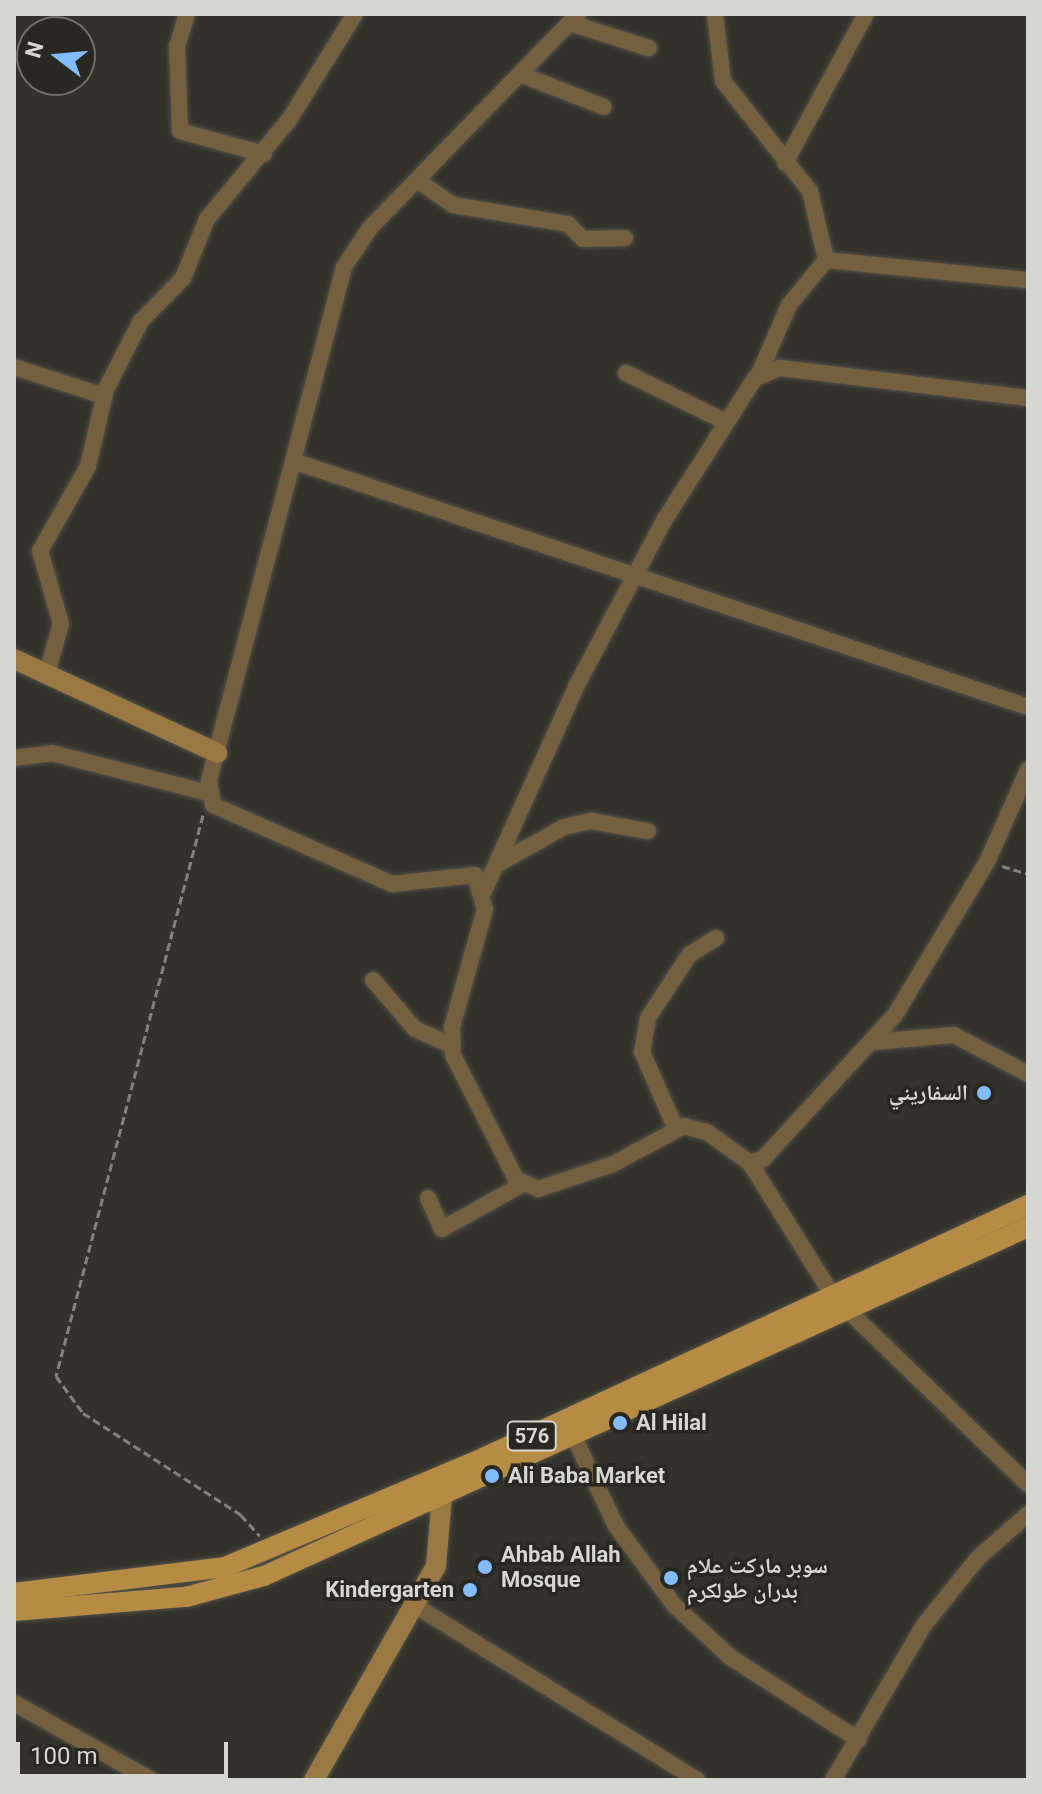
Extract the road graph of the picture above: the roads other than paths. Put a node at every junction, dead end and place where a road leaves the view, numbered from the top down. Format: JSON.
{"nodes":[{"id":1,"x":187,"y":14,"type":"edge"},
{"id":2,"x":355,"y":14,"type":"edge"},
{"id":3,"x":715,"y":14,"type":"edge"},
{"id":4,"x":866,"y":14,"type":"edge"},
{"id":5,"x":574,"y":18,"type":"edge"},
{"id":6,"x":649,"y":48,"type":"dead end"},
{"id":7,"x":520,"y":74,"type":"junction"},
{"id":8,"x":604,"y":107,"type":"dead end"},
{"id":9,"x":264,"y":154,"type":"junction"},
{"id":10,"x":785,"y":163,"type":"junction"},
{"id":11,"x":417,"y":180,"type":"junction"},
{"id":12,"x":625,"y":238,"type":"dead end"},
{"id":13,"x":826,"y":260,"type":"junction"},
{"id":14,"x":1028,"y":280,"type":"edge"},
{"id":15,"x":14,"y":367,"type":"edge"},
{"id":16,"x":626,"y":373,"type":"dead end"},
{"id":17,"x":759,"y":374,"type":"junction"},
{"id":18,"x":104,"y":396,"type":"junction"},
{"id":19,"x":1028,"y":398,"type":"edge"},
{"id":20,"x":726,"y":422,"type":"junction"},
{"id":21,"x":293,"y":461,"type":"junction"},
{"id":22,"x":636,"y":575,"type":"junction"},
{"id":23,"x":14,"y":659,"type":"edge"},
{"id":24,"x":47,"y":673,"type":"junction"},
{"id":25,"x":1028,"y":707,"type":"edge"},
{"id":26,"x":217,"y":753,"type":"junction"},
{"id":27,"x":14,"y":758,"type":"edge"},
{"id":28,"x":1028,"y":770,"type":"edge"},
{"id":29,"x":208,"y":793,"type":"junction"},
{"id":30,"x":648,"y":831,"type":"dead end"},
{"id":31,"x":495,"y":866,"type":"junction"},
{"id":32,"x":484,"y":891,"type":"junction"},
{"id":33,"x":716,"y":938,"type":"dead end"},
{"id":34,"x":373,"y":980,"type":"dead end"},
{"id":35,"x":873,"y":1042,"type":"junction"},
{"id":36,"x":451,"y":1045,"type":"junction"},
{"id":37,"x":1028,"y":1074,"type":"edge"},
{"id":38,"x":676,"y":1129,"type":"junction"},
{"id":39,"x":750,"y":1163,"type":"junction"},
{"id":40,"x":523,"y":1184,"type":"junction"},
{"id":41,"x":428,"y":1198,"type":"dead end"},
{"id":42,"x":1028,"y":1205,"type":"edge"},
{"id":43,"x":1028,"y":1227,"type":"edge"},
{"id":44,"x":840,"y":1304,"type":"junction"},
{"id":45,"x":575,"y":1439,"type":"junction"},
{"id":46,"x":1028,"y":1484,"type":"edge"},
{"id":47,"x":442,"y":1496,"type":"junction"},
{"id":48,"x":1028,"y":1514,"type":"edge"},
{"id":49,"x":14,"y":1593,"type":"edge"},
{"id":50,"x":414,"y":1605,"type":"junction"},
{"id":51,"x":14,"y":1611,"type":"edge"},
{"id":52,"x":14,"y":1703,"type":"edge"},
{"id":53,"x":859,"y":1740,"type":"junction"},
{"id":54,"x":151,"y":1780,"type":"edge"},
{"id":55,"x":314,"y":1780,"type":"edge"},
{"id":56,"x":697,"y":1780,"type":"edge"},
{"id":57,"x":833,"y":1780,"type":"edge"}],
"edges":[{"from":1,"to":9,"type":"street"},
{"from":2,"to":9,"type":"street"},
{"from":3,"to":10,"type":"street"},
{"from":4,"to":10,"type":"street"},
{"from":5,"to":6,"type":"street"},
{"from":5,"to":7,"type":"street"},
{"from":7,"to":8,"type":"street"},
{"from":7,"to":11,"type":"street"},
{"from":9,"to":18,"type":"street"},
{"from":10,"to":13,"type":"street"},
{"from":11,"to":12,"type":"street"},
{"from":11,"to":21,"type":"street"},
{"from":13,"to":14,"type":"street"},
{"from":13,"to":17,"type":"street"},
{"from":15,"to":18,"type":"street"},
{"from":16,"to":20,"type":"street"},
{"from":17,"to":19,"type":"street"},
{"from":17,"to":20,"type":"street"},
{"from":18,"to":24,"type":"street"},
{"from":20,"to":22,"type":"street"},
{"from":21,"to":22,"type":"street"},
{"from":21,"to":26,"type":"street"},
{"from":22,"to":25,"type":"street"},
{"from":22,"to":31,"type":"street"},
{"from":23,"to":24,"type":"street"},
{"from":24,"to":26,"type":"street"},
{"from":26,"to":29,"type":"street"},
{"from":27,"to":29,"type":"street"},
{"from":28,"to":35,"type":"street"},
{"from":29,"to":32,"type":"street"},
{"from":30,"to":31,"type":"street"},
{"from":31,"to":32,"type":"street"},
{"from":32,"to":36,"type":"street"},
{"from":33,"to":38,"type":"street"},
{"from":34,"to":36,"type":"street"},
{"from":35,"to":37,"type":"street"},
{"from":35,"to":39,"type":"street"},
{"from":36,"to":40,"type":"street"},
{"from":38,"to":39,"type":"street"},
{"from":38,"to":40,"type":"street"},
{"from":39,"to":44,"type":"street"},
{"from":40,"to":41,"type":"street"},
{"from":42,"to":44,"type":"main road","number":"576"},
{"from":43,"to":44,"type":"main road","number":"576"},
{"from":44,"to":45,"type":"main road","number":"576"},
{"from":44,"to":46,"type":"street"},
{"from":44,"to":49,"type":"main road","number":"576"},
{"from":45,"to":47,"type":"main road","number":"576"},
{"from":45,"to":53,"type":"street"},
{"from":47,"to":50,"type":"street"},
{"from":47,"to":51,"type":"main road","number":"576"},
{"from":48,"to":53,"type":"street"},
{"from":50,"to":55,"type":"street"},
{"from":50,"to":56,"type":"street"},
{"from":52,"to":54,"type":"street"},
{"from":53,"to":57,"type":"street"}]}
